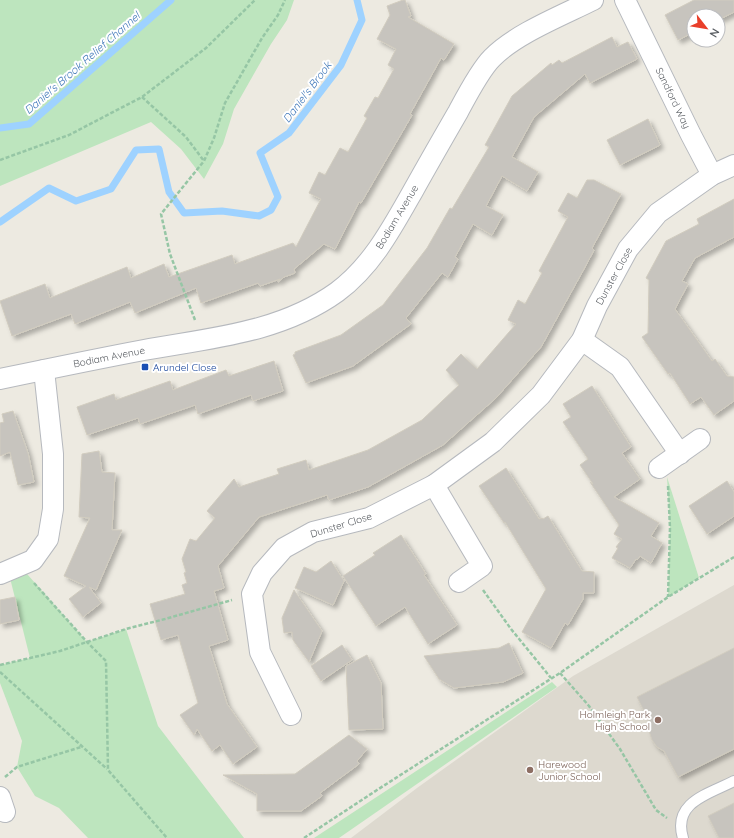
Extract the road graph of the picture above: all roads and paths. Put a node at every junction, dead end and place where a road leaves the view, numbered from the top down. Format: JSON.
{"nodes":[{"id":1,"x":255,"y":0,"type":"edge"},
{"id":2,"x":285,"y":0,"type":"edge"},
{"id":3,"x":593,"y":0,"type":"edge"},
{"id":4,"x":624,"y":0,"type":"edge"},
{"id":5,"x":142,"y":97,"type":"junction"},
{"id":6,"x":0,"y":160,"type":"edge"},
{"id":7,"x":204,"y":161,"type":"junction"},
{"id":8,"x":734,"y":165,"type":"edge"},
{"id":9,"x":712,"y":175,"type":"junction"},
{"id":10,"x":582,"y":340,"type":"junction"},
{"id":11,"x":200,"y":342,"type":"junction"},
{"id":12,"x":44,"y":370,"type":"junction"},
{"id":13,"x":0,"y":379,"type":"edge"},
{"id":14,"x":700,"y":439,"type":"dead end"},
{"id":15,"x":668,"y":462,"type":"junction"},
{"id":16,"x":434,"y":485,"type":"junction"},
{"id":17,"x":734,"y":557,"type":"edge"},
{"id":18,"x":20,"y":566,"type":"junction"},
{"id":19,"x":0,"y":574,"type":"edge"},
{"id":20,"x":465,"y":578,"type":"joint"},
{"id":21,"x":252,"y":594,"type":"junction"},
{"id":22,"x":668,"y":596,"type":"junction"},
{"id":23,"x":87,"y":642,"type":"junction"},
{"id":24,"x":0,"y":666,"type":"edge"},
{"id":25,"x":0,"y":672,"type":"edge"},
{"id":26,"x":560,"y":673,"type":"junction"},
{"id":27,"x":551,"y":678,"type":"junction"},
{"id":28,"x":291,"y":715,"type":"dead end"},
{"id":29,"x":82,"y":747,"type":"junction"},
{"id":30,"x":108,"y":770,"type":"junction"},
{"id":31,"x":0,"y":780,"type":"edge"},
{"id":32,"x":734,"y":781,"type":"edge"},
{"id":33,"x":682,"y":833,"type":"edge"},
{"id":34,"x":167,"y":838,"type":"edge"},
{"id":35,"x":304,"y":838,"type":"edge"}],
"edges":[{"from":1,"to":5,"type":"path"},
{"from":2,"to":7,"type":"path"},
{"from":3,"to":11,"type":"street","name":"Bodiam Avenue"},
{"from":4,"to":9,"type":"street","name":"Sandford Way"},
{"from":5,"to":6,"type":"path"},
{"from":5,"to":7,"type":"path"},
{"from":7,"to":11,"type":"path"},
{"from":8,"to":9,"type":"street"},
{"from":9,"to":10,"type":"street","name":"Dunster Close"},
{"from":10,"to":15,"type":"street"},
{"from":10,"to":16,"type":"street","name":"Dunster Close"},
{"from":11,"to":12,"type":"street","name":"Bodiam Avenue"},
{"from":12,"to":13,"type":"street","name":"Bodiam Avenue"},
{"from":12,"to":18,"type":"street"},
{"from":14,"to":15,"type":"street"},
{"from":15,"to":22,"type":"path"},
{"from":16,"to":20,"type":"street"},
{"from":16,"to":21,"type":"street","name":"Dunster Close"},
{"from":17,"to":22,"type":"path"},
{"from":18,"to":19,"type":"street"},
{"from":18,"to":23,"type":"path"},
{"from":20,"to":27,"type":"path"},
{"from":21,"to":23,"type":"path"},
{"from":21,"to":28,"type":"street"},
{"from":22,"to":26,"type":"path"},
{"from":23,"to":24,"type":"path"},
{"from":23,"to":30,"type":"path"},
{"from":25,"to":29,"type":"path"},
{"from":26,"to":27,"type":"path"},
{"from":26,"to":33,"type":"path"},
{"from":27,"to":35,"type":"path"},
{"from":29,"to":30,"type":"path"},
{"from":29,"to":31,"type":"path"},
{"from":30,"to":34,"type":"path"},
{"from":32,"to":33,"type":"lane"}]}
